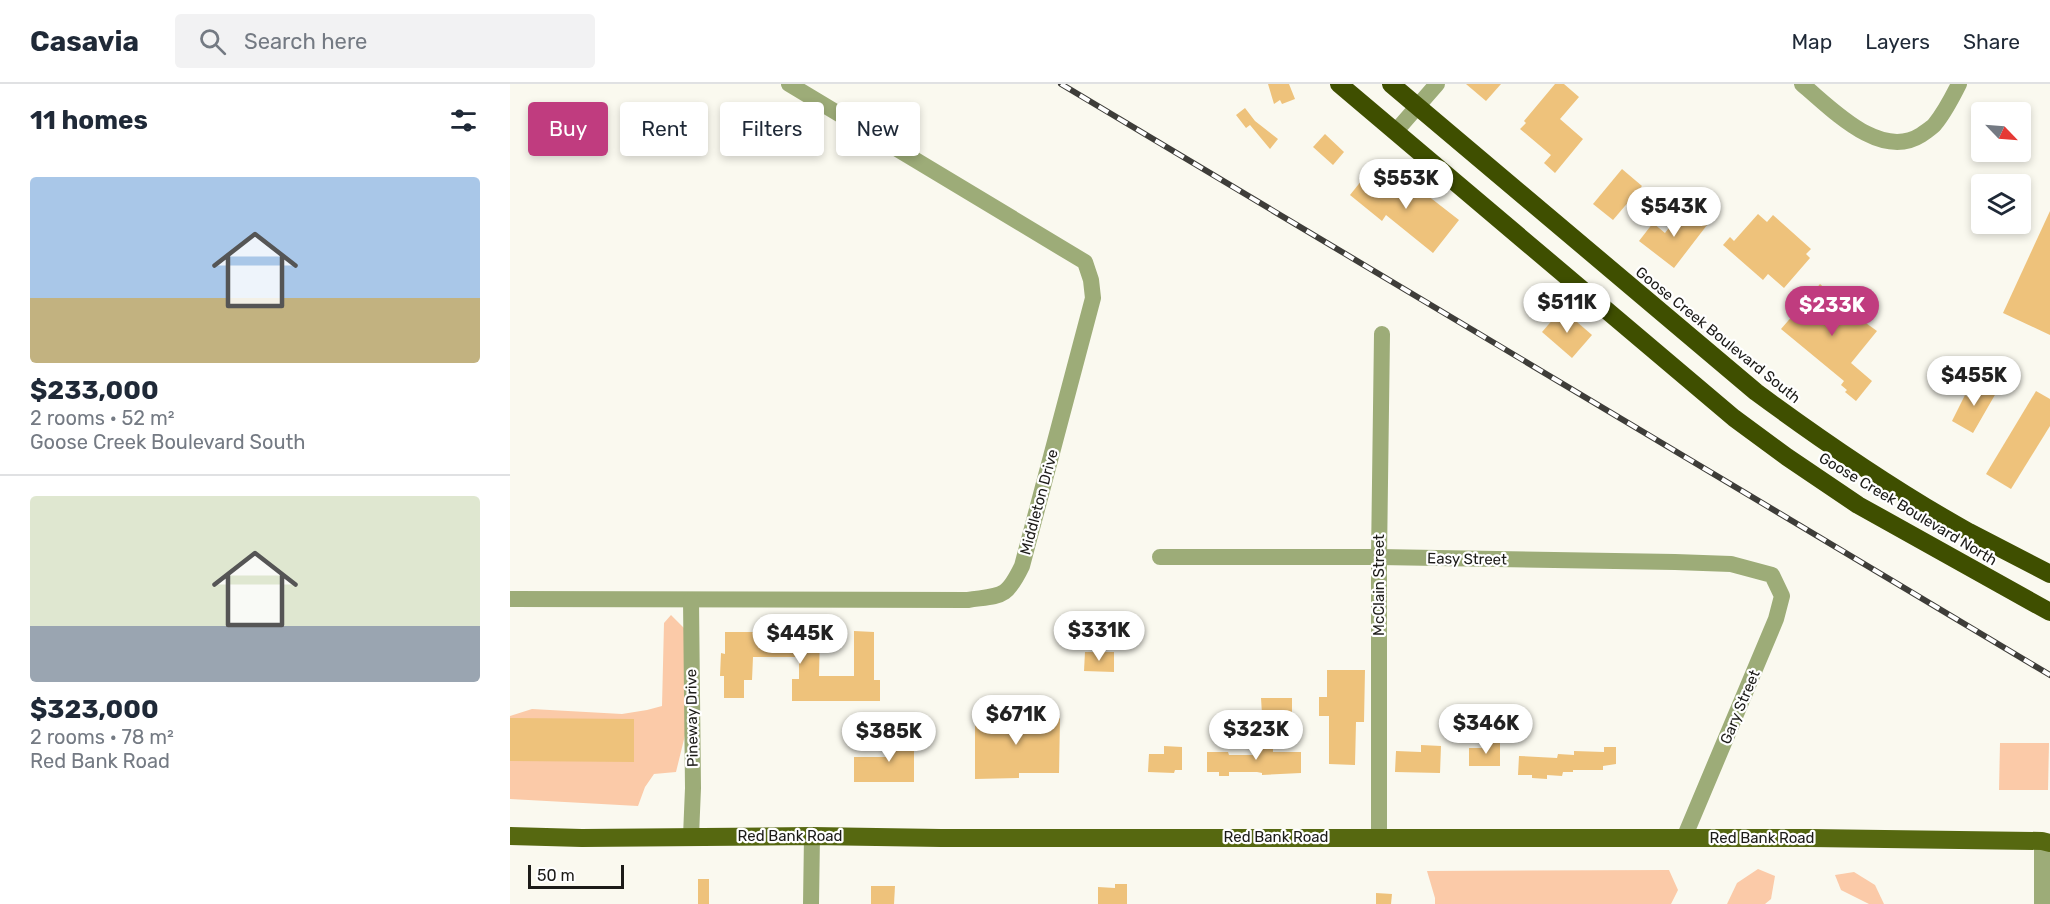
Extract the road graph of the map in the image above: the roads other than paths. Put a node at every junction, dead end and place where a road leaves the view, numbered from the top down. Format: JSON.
{"nodes":[{"id":1,"x":789,"y":84,"type":"edge"},
{"id":2,"x":1340,"y":84,"type":"edge"},
{"id":3,"x":1391,"y":84,"type":"edge"},
{"id":4,"x":1437,"y":84,"type":"edge"},
{"id":5,"x":1802,"y":84,"type":"edge"},
{"id":6,"x":1959,"y":84,"type":"edge"},
{"id":7,"x":1418,"y":106,"type":"junction"},
{"id":8,"x":1396,"y":131,"type":"junction"},
{"id":9,"x":1382,"y":334,"type":"dead end"},
{"id":10,"x":1379,"y":557,"type":"junction"},
{"id":11,"x":1160,"y":558,"type":"dead end"},
{"id":12,"x":2050,"y":574,"type":"edge"},
{"id":13,"x":1772,"y":575,"type":"joint"},
{"id":14,"x":510,"y":599,"type":"edge"},
{"id":15,"x":691,"y":600,"type":"junction"},
{"id":16,"x":2050,"y":612,"type":"edge"},
{"id":17,"x":510,"y":836,"type":"edge"},
{"id":18,"x":691,"y":836,"type":"junction"},
{"id":19,"x":812,"y":836,"type":"junction"},
{"id":20,"x":1379,"y":837,"type":"junction"},
{"id":21,"x":1684,"y":838,"type":"junction"},
{"id":22,"x":2047,"y":841,"type":"edge"},
{"id":23,"x":811,"y":904,"type":"edge"},
{"id":24,"x":2042,"y":904,"type":"edge"}],
"edges":[{"from":1,"to":15,"type":"street","name":"Middleton Drive"},
{"from":2,"to":8,"type":"highway","name":"Goose Creek Boulevard North"},
{"from":3,"to":7,"type":"highway","name":"Goose Creek Boulevard South"},
{"from":4,"to":7,"type":"street"},
{"from":5,"to":6,"type":"street"},
{"from":7,"to":8,"type":"street"},
{"from":7,"to":12,"type":"highway","name":"Goose Creek Boulevard South"},
{"from":8,"to":16,"type":"highway","name":"Goose Creek Boulevard North"},
{"from":9,"to":10,"type":"street","name":"McClain Street"},
{"from":10,"to":11,"type":"street","name":"Easy Street"},
{"from":10,"to":13,"type":"street","name":"Easy Street"},
{"from":10,"to":20,"type":"street","name":"McClain Street"},
{"from":13,"to":21,"type":"street","name":"Gary Street"},
{"from":14,"to":15,"type":"street","name":"Middleton Drive"},
{"from":15,"to":18,"type":"street","name":"Pineway Drive"},
{"from":17,"to":18,"type":"main road","name":"Red Bank Road"},
{"from":18,"to":19,"type":"main road","name":"Red Bank Road"},
{"from":19,"to":20,"type":"main road","name":"Red Bank Road"},
{"from":19,"to":23,"type":"street"},
{"from":20,"to":21,"type":"main road","name":"Red Bank Road"},
{"from":21,"to":22,"type":"main road","name":"Red Bank Road"},
{"from":22,"to":24,"type":"street"}]}
